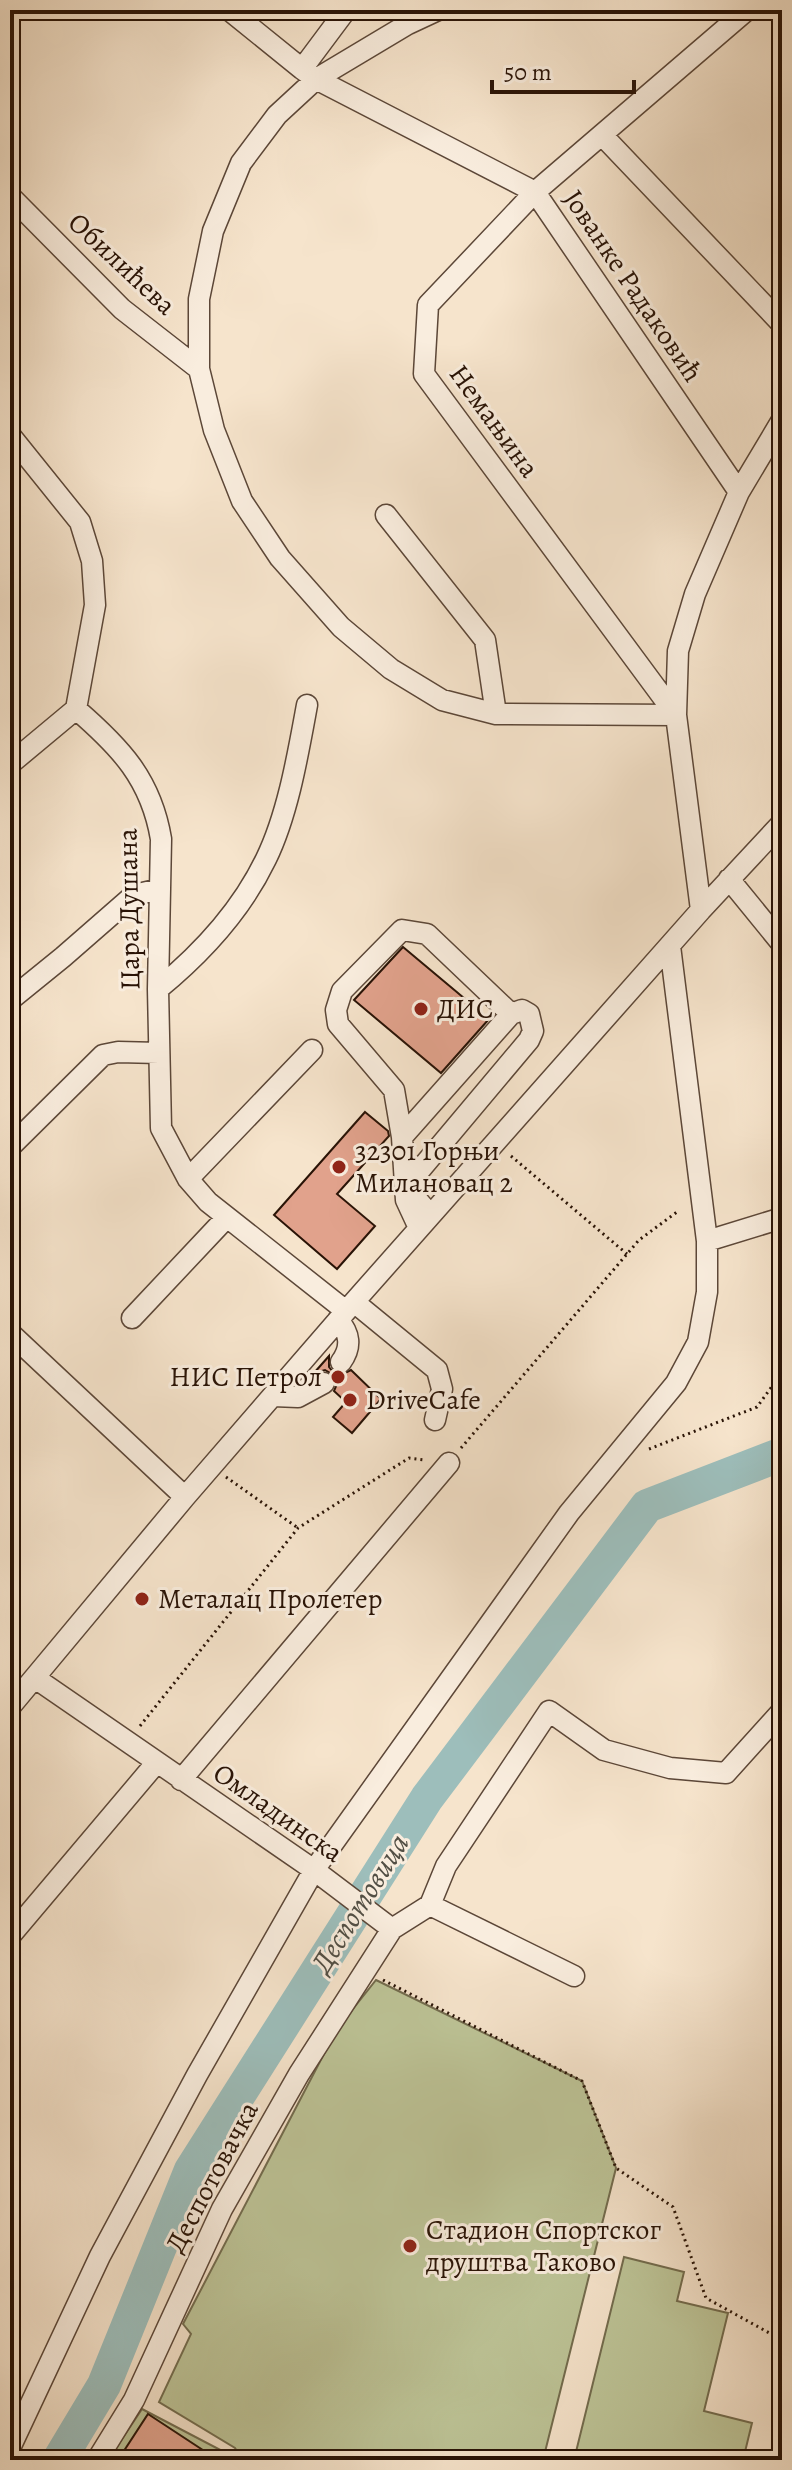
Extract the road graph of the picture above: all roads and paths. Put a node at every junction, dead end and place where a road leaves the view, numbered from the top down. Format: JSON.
{"nodes":[{"id":1,"x":229,"y":10,"type":"edge"},
{"id":2,"x":346,"y":10,"type":"edge"},
{"id":3,"x":438,"y":10,"type":"edge"},
{"id":4,"x":747,"y":10,"type":"edge"},
{"id":5,"x":309,"y":74,"type":"junction"},
{"id":6,"x":602,"y":135,"type":"junction"},
{"id":7,"x":535,"y":192,"type":"junction"},
{"id":8,"x":10,"y":196,"type":"edge"},
{"id":9,"x":782,"y":324,"type":"edge"},
{"id":10,"x":199,"y":369,"type":"junction"},
{"id":11,"x":782,"y":420,"type":"edge"},
{"id":12,"x":13,"y":441,"type":"edge"},
{"id":13,"x":739,"y":492,"type":"junction"},
{"id":14,"x":386,"y":515,"type":"dead end"},
{"id":15,"x":307,"y":705,"type":"dead end"},
{"id":16,"x":76,"y":709,"type":"junction"},
{"id":17,"x":496,"y":714,"type":"junction"},
{"id":18,"x":676,"y":715,"type":"junction"},
{"id":19,"x":10,"y":764,"type":"edge"},
{"id":20,"x":782,"y":823,"type":"edge"},
{"id":21,"x":729,"y":879,"type":"junction"},
{"id":22,"x":160,"y":889,"type":"junction"},
{"id":23,"x":701,"y":910,"type":"junction"},
{"id":24,"x":782,"y":944,"type":"edge"},
{"id":25,"x":670,"y":946,"type":"junction"},
{"id":26,"x":158,"y":989,"type":"junction"},
{"id":27,"x":10,"y":1000,"type":"edge"},
{"id":28,"x":511,"y":1014,"type":"junction"},
{"id":29,"x":312,"y":1050,"type":"dead end"},
{"id":30,"x":159,"y":1053,"type":"junction"},
{"id":31,"x":402,"y":1137,"type":"junction"},
{"id":32,"x":10,"y":1147,"type":"edge"},
{"id":33,"x":508,"y":1153,"type":"dead end"},
{"id":34,"x":188,"y":1179,"type":"junction"},
{"id":35,"x":677,"y":1212,"type":"dead end"},
{"id":36,"x":227,"y":1217,"type":"junction"},
{"id":37,"x":782,"y":1218,"type":"edge"},
{"id":38,"x":425,"y":1222,"type":"junction"},
{"id":39,"x":707,"y":1241,"type":"junction"},
{"id":40,"x":627,"y":1254,"type":"junction"},
{"id":41,"x":346,"y":1311,"type":"junction"},
{"id":42,"x":132,"y":1318,"type":"dead end"},
{"id":43,"x":10,"y":1333,"type":"edge"},
{"id":44,"x":341,"y":1362,"type":"dead end"},
{"id":45,"x":782,"y":1382,"type":"edge"},
{"id":46,"x":324,"y":1383,"type":"dead end"},
{"id":47,"x":273,"y":1396,"type":"junction"},
{"id":48,"x":435,"y":1420,"type":"dead end"},
{"id":49,"x":650,"y":1448,"type":"dead end"},
{"id":50,"x":449,"y":1463,"type":"junction"},
{"id":51,"x":212,"y":1466,"type":"junction"},
{"id":52,"x":185,"y":1497,"type":"junction"},
{"id":53,"x":298,"y":1528,"type":"junction"},
{"id":54,"x":35,"y":1678,"type":"junction"},
{"id":55,"x":10,"y":1707,"type":"edge"},
{"id":56,"x":782,"y":1711,"type":"edge"},
{"id":57,"x":127,"y":1742,"type":"junction"},
{"id":58,"x":157,"y":1762,"type":"junction"},
{"id":59,"x":181,"y":1780,"type":"junction"},
{"id":60,"x":314,"y":1870,"type":"junction"},
{"id":61,"x":430,"y":1905,"type":"junction"},
{"id":62,"x":386,"y":1924,"type":"junction"},
{"id":63,"x":10,"y":1936,"type":"edge"},
{"id":64,"x":365,"y":1971,"type":"junction"},
{"id":65,"x":574,"y":1976,"type":"dead end"},
{"id":66,"x":782,"y":2340,"type":"edge"},
{"id":67,"x":10,"y":2448,"type":"edge"},
{"id":68,"x":97,"y":2460,"type":"edge"}],
"edges":[{"from":1,"to":5,"type":"street","name":"Јованке Радаковић"},
{"from":2,"to":5,"type":"street"},
{"from":3,"to":5,"type":"street"},
{"from":4,"to":6,"type":"street","name":"Немањина"},
{"from":5,"to":7,"type":"street","name":"Јованке Радаковић"},
{"from":5,"to":10,"type":"street"},
{"from":6,"to":7,"type":"street","name":"Немањина"},
{"from":6,"to":9,"type":"street"},
{"from":7,"to":13,"type":"street","name":"Јованке Радаковић"},
{"from":7,"to":18,"type":"street","name":"Немањина"},
{"from":8,"to":10,"type":"street","name":"Обилићева"},
{"from":10,"to":17,"type":"street"},
{"from":11,"to":13,"type":"street"},
{"from":12,"to":16,"type":"street"},
{"from":13,"to":18,"type":"street"},
{"from":14,"to":17,"type":"street"},
{"from":15,"to":26,"type":"street"},
{"from":16,"to":19,"type":"street"},
{"from":16,"to":22,"type":"street","name":"Цара Душана"},
{"from":17,"to":18,"type":"street"},
{"from":18,"to":23,"type":"street"},
{"from":20,"to":21,"type":"street"},
{"from":21,"to":23,"type":"street"},
{"from":21,"to":24,"type":"street"},
{"from":22,"to":26,"type":"street","name":"Цара Душана"},
{"from":22,"to":27,"type":"street"},
{"from":23,"to":25,"type":"street"},
{"from":25,"to":38,"type":"street"},
{"from":25,"to":39,"type":"street"},
{"from":26,"to":30,"type":"street","name":"Цара Душана"},
{"from":28,"to":31,"type":"street"},
{"from":28,"to":31,"type":"street"},
{"from":28,"to":38,"type":"street"},
{"from":29,"to":34,"type":"street"},
{"from":30,"to":32,"type":"street"},
{"from":30,"to":34,"type":"street","name":"Цара Душана"},
{"from":31,"to":38,"type":"street"},
{"from":33,"to":40,"type":"path"},
{"from":34,"to":36,"type":"street","name":"Цара Душана"},
{"from":35,"to":40,"type":"path"},
{"from":36,"to":41,"type":"street","name":"Цара Душана"},
{"from":36,"to":42,"type":"street"},
{"from":37,"to":39,"type":"street"},
{"from":38,"to":41,"type":"street"},
{"from":39,"to":60,"type":"street"},
{"from":40,"to":50,"type":"path"},
{"from":41,"to":44,"type":"street"},
{"from":41,"to":47,"type":"street"},
{"from":41,"to":48,"type":"street","name":"Цара Душана"},
{"from":43,"to":52,"type":"street"},
{"from":45,"to":49,"type":"path"},
{"from":46,"to":47,"type":"street"},
{"from":47,"to":51,"type":"street"},
{"from":50,"to":53,"type":"path"},
{"from":50,"to":59,"type":"street"},
{"from":51,"to":52,"type":"street"},
{"from":51,"to":53,"type":"path"},
{"from":52,"to":54,"type":"street"},
{"from":53,"to":57,"type":"path"},
{"from":54,"to":55,"type":"street"},
{"from":54,"to":57,"type":"street","name":"Омладинска"},
{"from":56,"to":61,"type":"street"},
{"from":57,"to":58,"type":"street","name":"Омладинска"},
{"from":58,"to":59,"type":"street","name":"Омладинска"},
{"from":58,"to":63,"type":"street"},
{"from":59,"to":60,"type":"street","name":"Омладинска"},
{"from":60,"to":62,"type":"street","name":"Омладинска"},
{"from":60,"to":67,"type":"street"},
{"from":61,"to":62,"type":"street"},
{"from":61,"to":65,"type":"street"},
{"from":62,"to":64,"type":"street","name":"Деспотовачка"},
{"from":64,"to":66,"type":"path"},
{"from":64,"to":68,"type":"street","name":"Деспотовачка"}]}
